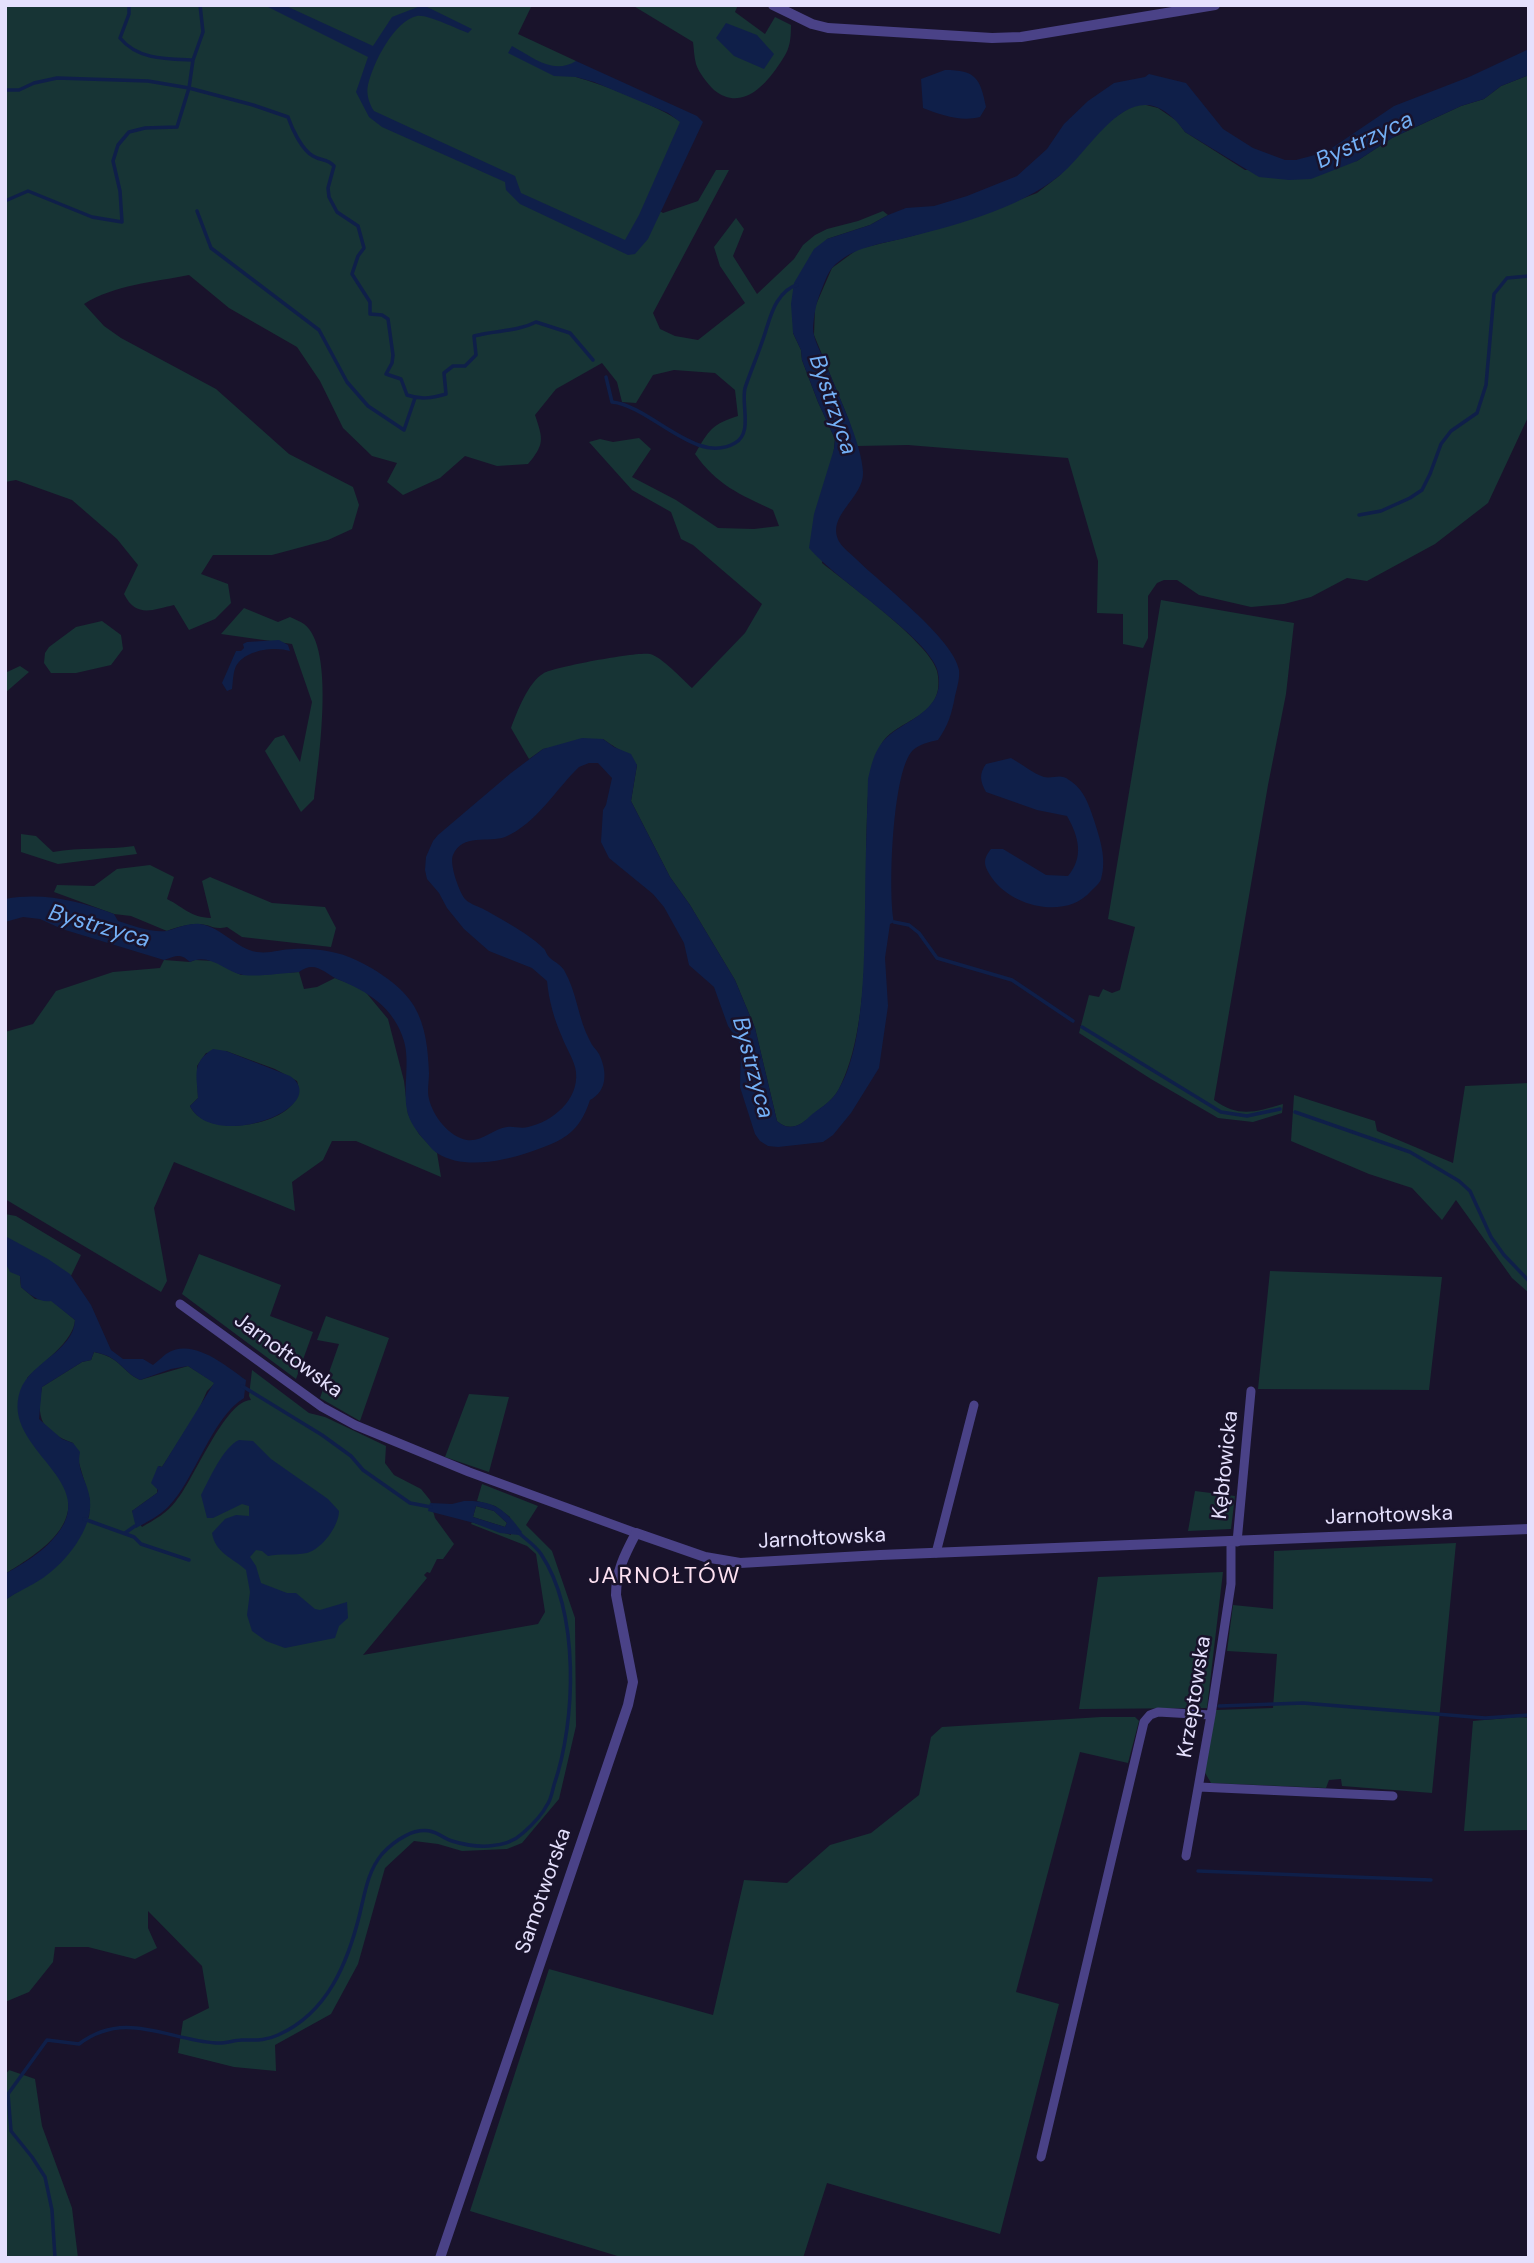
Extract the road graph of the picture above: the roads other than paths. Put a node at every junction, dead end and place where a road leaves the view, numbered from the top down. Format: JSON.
{"nodes":[{"id":1,"x":773,"y":5,"type":"edge"},
{"id":2,"x":1215,"y":5,"type":"edge"},
{"id":3,"x":180,"y":1304,"type":"dead end"},
{"id":4,"x":1251,"y":1391,"type":"dead end"},
{"id":5,"x":974,"y":1405,"type":"dead end"},
{"id":6,"x":1529,"y":1529,"type":"edge"},
{"id":7,"x":636,"y":1533,"type":"junction"},
{"id":8,"x":1234,"y":1542,"type":"junction"},
{"id":9,"x":936,"y":1553,"type":"junction"},
{"id":10,"x":1211,"y":1715,"type":"junction"},
{"id":11,"x":1199,"y":1787,"type":"junction"},
{"id":12,"x":1393,"y":1796,"type":"dead end"},
{"id":13,"x":1186,"y":1856,"type":"dead end"},
{"id":14,"x":1041,"y":2157,"type":"dead end"},
{"id":15,"x":440,"y":2258,"type":"edge"}],
"edges":[{"from":1,"to":2,"type":"street"},
{"from":3,"to":7,"type":"street","name":"Jarnołtowska"},
{"from":4,"to":8,"type":"street","name":"Kębłowicka"},
{"from":5,"to":9,"type":"street"},
{"from":6,"to":8,"type":"street","name":"Jarnołtowska"},
{"from":7,"to":9,"type":"street","name":"Jarnołtowska"},
{"from":7,"to":15,"type":"street","name":"Samotworska"},
{"from":8,"to":9,"type":"street","name":"Jarnołtowska"},
{"from":8,"to":10,"type":"street","name":"Krzeptowska"},
{"from":10,"to":11,"type":"street","name":"Krzeptowska"},
{"from":10,"to":14,"type":"street"},
{"from":11,"to":12,"type":"street"},
{"from":11,"to":13,"type":"street","name":"Krzeptowska"}]}
